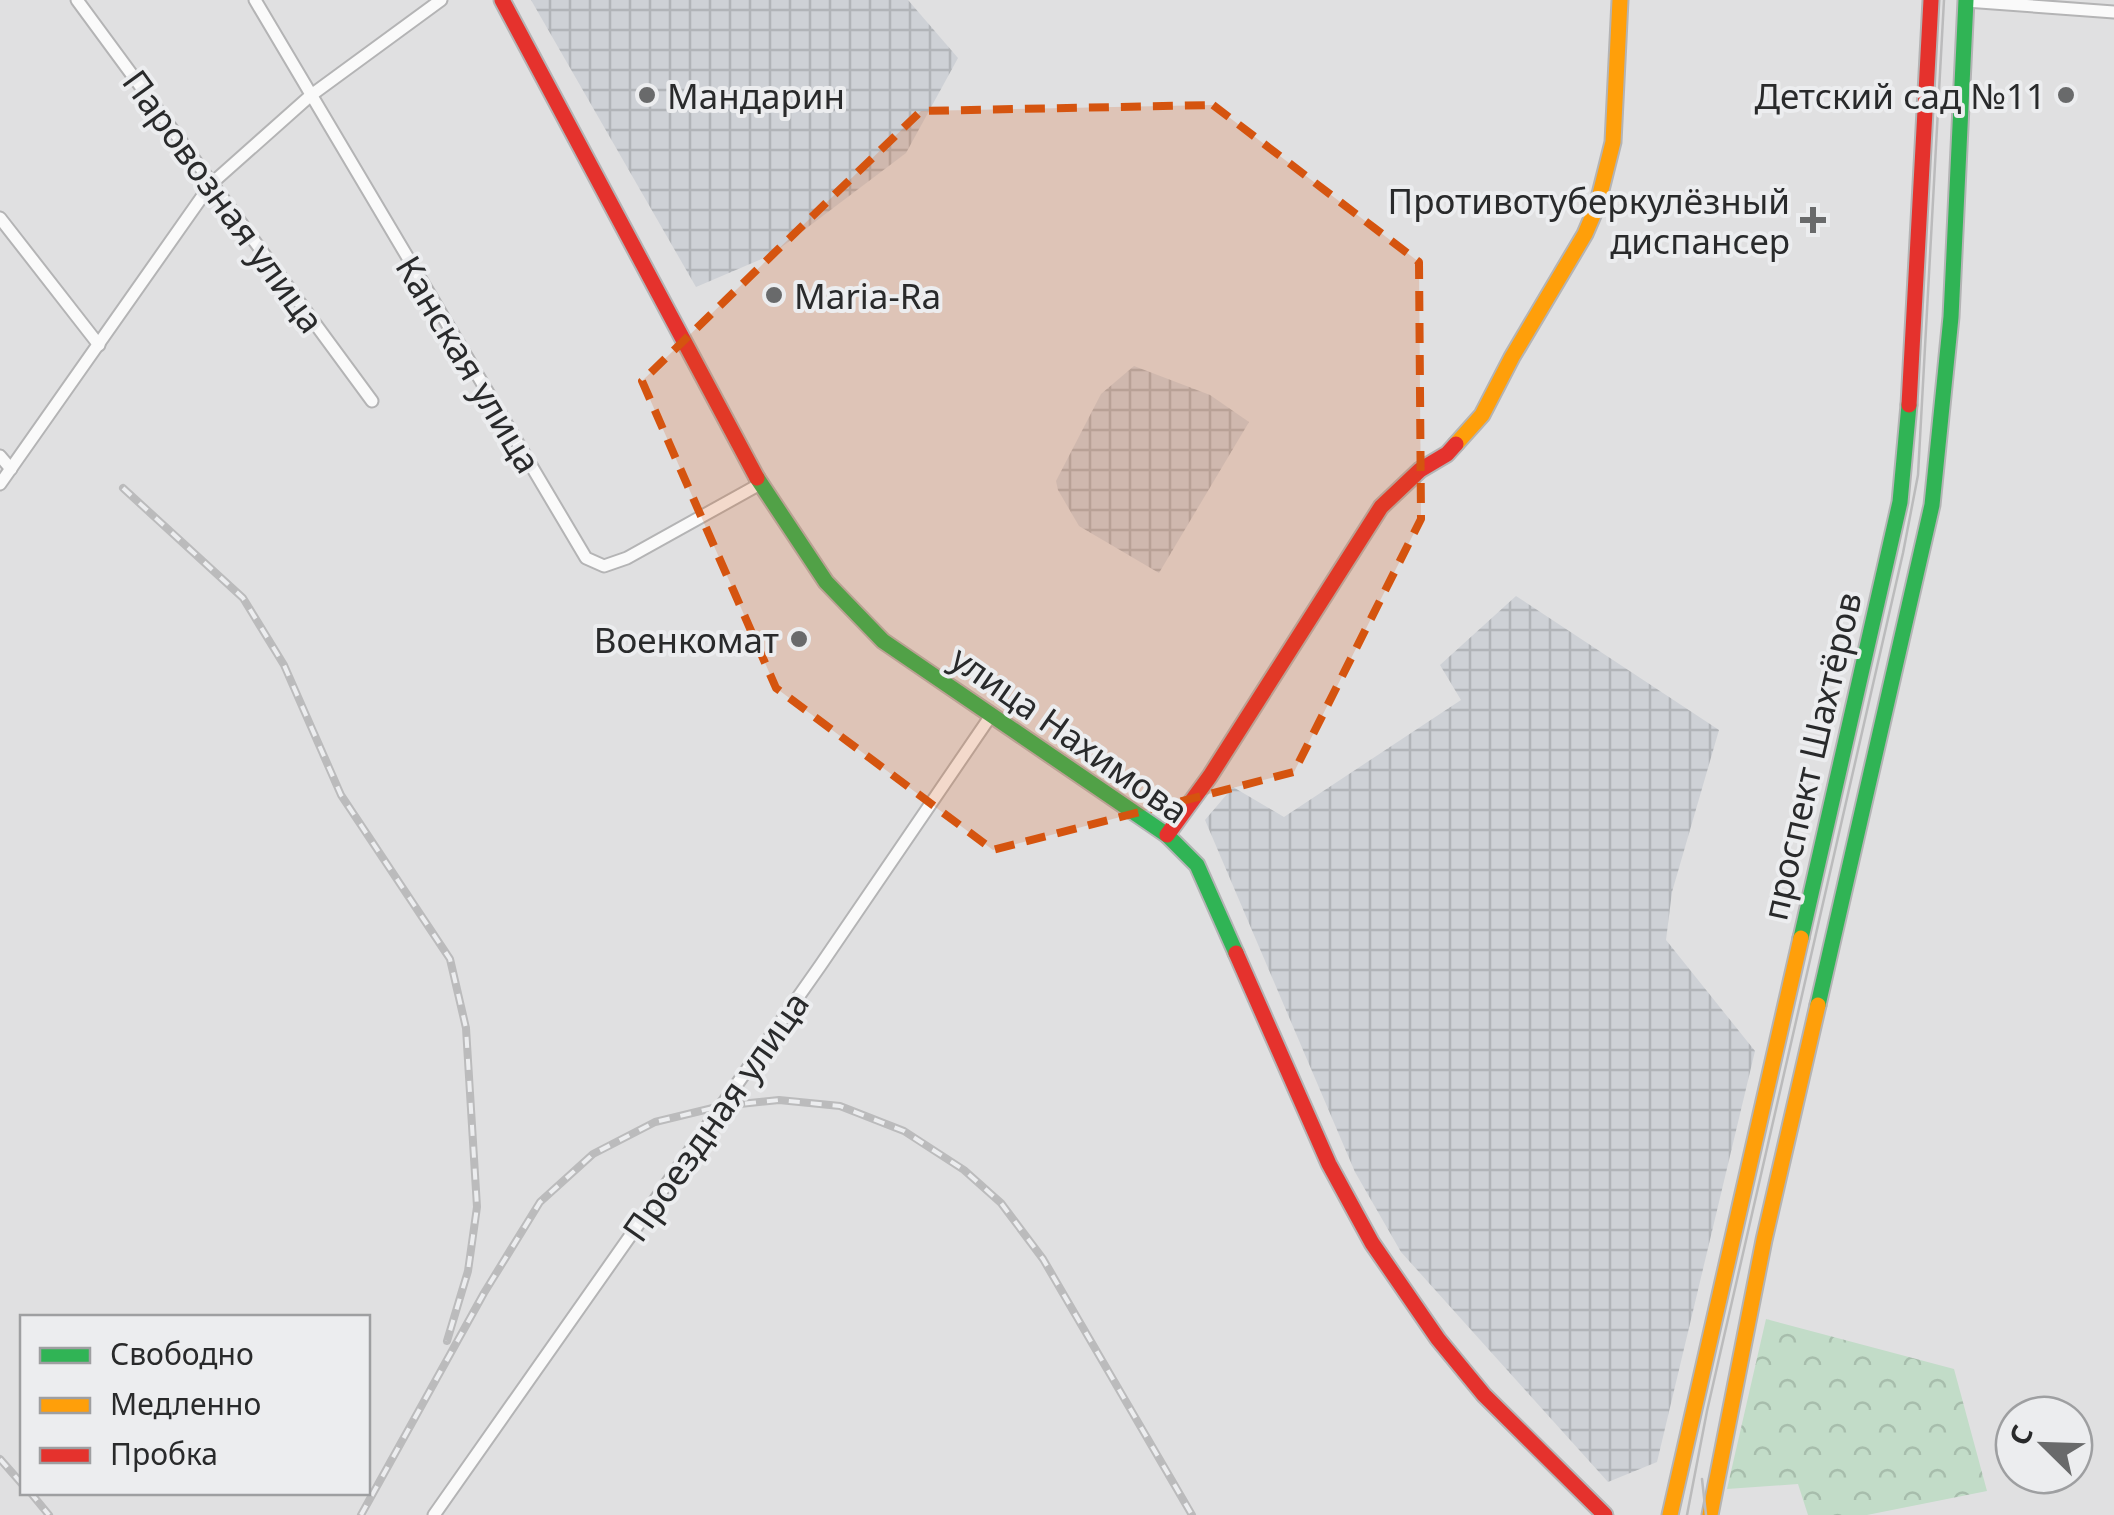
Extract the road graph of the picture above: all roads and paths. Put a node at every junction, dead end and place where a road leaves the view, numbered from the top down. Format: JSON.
{"nodes":[{"id":1,"x":77,"y":0,"type":"edge"},
{"id":2,"x":255,"y":0,"type":"edge"},
{"id":3,"x":441,"y":0,"type":"edge"},
{"id":4,"x":502,"y":0,"type":"edge"},
{"id":5,"x":1620,"y":0,"type":"edge"},
{"id":6,"x":1931,"y":0,"type":"edge"},
{"id":7,"x":1966,"y":0,"type":"edge"},
{"id":8,"x":2114,"y":12,"type":"edge"},
{"id":9,"x":310,"y":96,"type":"junction"},
{"id":10,"x":211,"y":184,"type":"junction"},
{"id":11,"x":0,"y":218,"type":"edge"},
{"id":12,"x":99,"y":345,"type":"junction"},
{"id":13,"x":372,"y":400,"type":"dead end"},
{"id":14,"x":0,"y":456,"type":"edge"},
{"id":15,"x":12,"y":469,"type":"junction"},
{"id":16,"x":0,"y":484,"type":"edge"},
{"id":17,"x":760,"y":484,"type":"junction"},
{"id":18,"x":992,"y":714,"type":"junction"},
{"id":19,"x":1167,"y":835,"type":"junction"},
{"id":20,"x":434,"y":1515,"type":"edge"},
{"id":21,"x":1605,"y":1515,"type":"edge"},
{"id":22,"x":1670,"y":1515,"type":"edge"},
{"id":23,"x":1710,"y":1515,"type":"edge"}],
"edges":[{"from":1,"to":10,"type":"street","name":"Паровозная улица"},
{"from":2,"to":9,"type":"street","name":"Канская улица"},
{"from":3,"to":9,"type":"street"},
{"from":4,"to":17,"type":"main road","name":"улица Нахимова"},
{"from":5,"to":19,"type":"main road"},
{"from":6,"to":22,"type":"main road","name":"проспект Шахтёров"},
{"from":7,"to":8,"type":"street"},
{"from":7,"to":23,"type":"main road","name":"проспект Шахтёров"},
{"from":9,"to":10,"type":"street"},
{"from":9,"to":17,"type":"street","name":"Канская улица"},
{"from":10,"to":12,"type":"street"},
{"from":10,"to":13,"type":"street","name":"Паровозная улица"},
{"from":11,"to":12,"type":"street"},
{"from":12,"to":15,"type":"street"},
{"from":14,"to":15,"type":"street"},
{"from":15,"to":16,"type":"street"},
{"from":17,"to":18,"type":"main road","name":"улица Нахимова"},
{"from":18,"to":19,"type":"main road","name":"улица Нахимова"},
{"from":18,"to":20,"type":"street","name":"Проездная улица"},
{"from":19,"to":21,"type":"main road","name":"улица Нахимова"}]}
